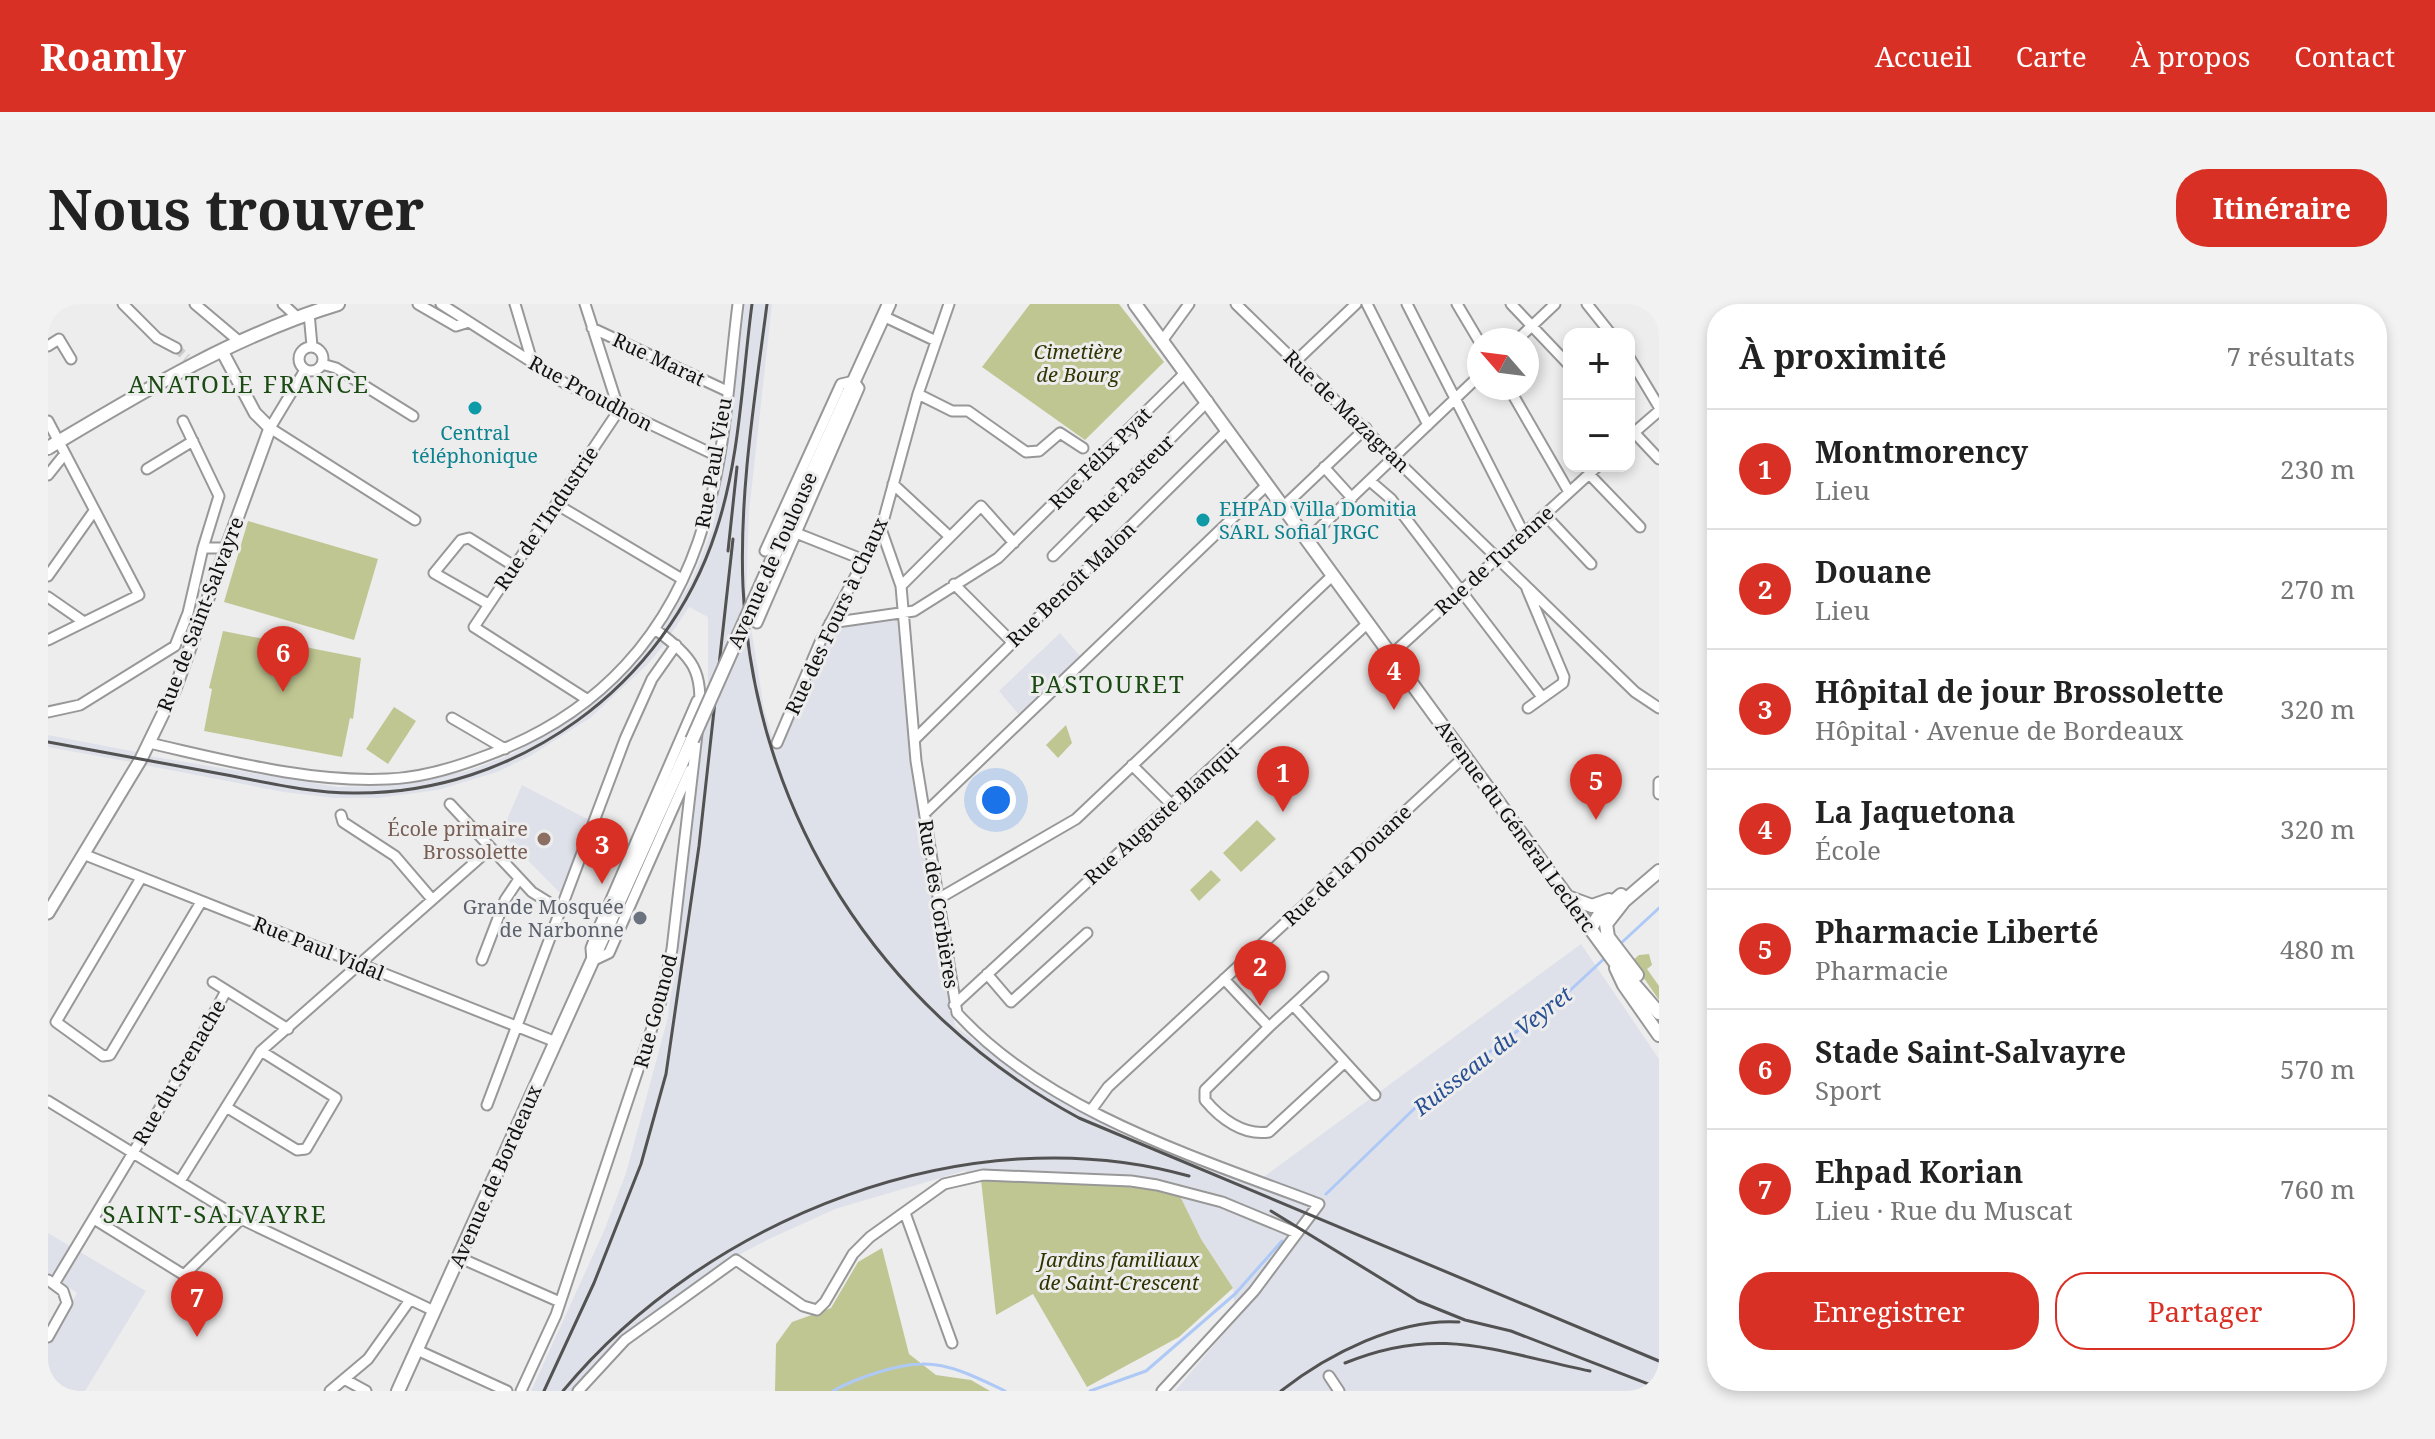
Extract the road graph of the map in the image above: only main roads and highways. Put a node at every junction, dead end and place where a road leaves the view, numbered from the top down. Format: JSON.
{"nodes":[{"id":1,"x":338,"y":304,"type":"edge"},
{"id":2,"x":1135,"y":304,"type":"edge"},
{"id":3,"x":886,"y":310,"type":"edge"},
{"id":4,"x":53,"y":445,"type":"edge"},
{"id":5,"x":692,"y":740,"type":"joint"},
{"id":6,"x":1659,"y":864,"type":"edge"},
{"id":7,"x":1659,"y":871,"type":"edge"},
{"id":8,"x":1623,"y":893,"type":"junction"},
{"id":9,"x":1568,"y":897,"type":"junction"},
{"id":10,"x":1591,"y":928,"type":"junction"},
{"id":11,"x":1604,"y":941,"type":"junction"},
{"id":12,"x":1618,"y":958,"type":"junction"},
{"id":13,"x":1656,"y":1010,"type":"edge"},
{"id":14,"x":1659,"y":1035,"type":"edge"},
{"id":15,"x":398,"y":1391,"type":"edge"}],
"edges":[{"from":1,"to":4,"type":"main road"},
{"from":2,"to":9,"type":"main road","name":"Avenue du Général Leclerc"},
{"from":3,"to":5,"type":"main road","name":"Avenue de Toulouse","bridge":true},
{"from":5,"to":15,"type":"main road","name":"Avenue de Bordeaux"},
{"from":6,"to":8,"type":"main road"},
{"from":7,"to":11,"type":"main road"},
{"from":8,"to":9,"type":"main road"},
{"from":8,"to":10,"type":"main road"},
{"from":9,"to":10,"type":"main road","name":"Avenue du Général Leclerc"},
{"from":10,"to":11,"type":"main road","name":"Avenue du Général Leclerc"},
{"from":11,"to":12,"type":"main road","name":"Avenue du Général Leclerc"},
{"from":12,"to":13,"type":"main road","name":"Avenue du Général Leclerc"},
{"from":12,"to":14,"type":"main road","name":"Avenue du Général Leclerc"}]}
